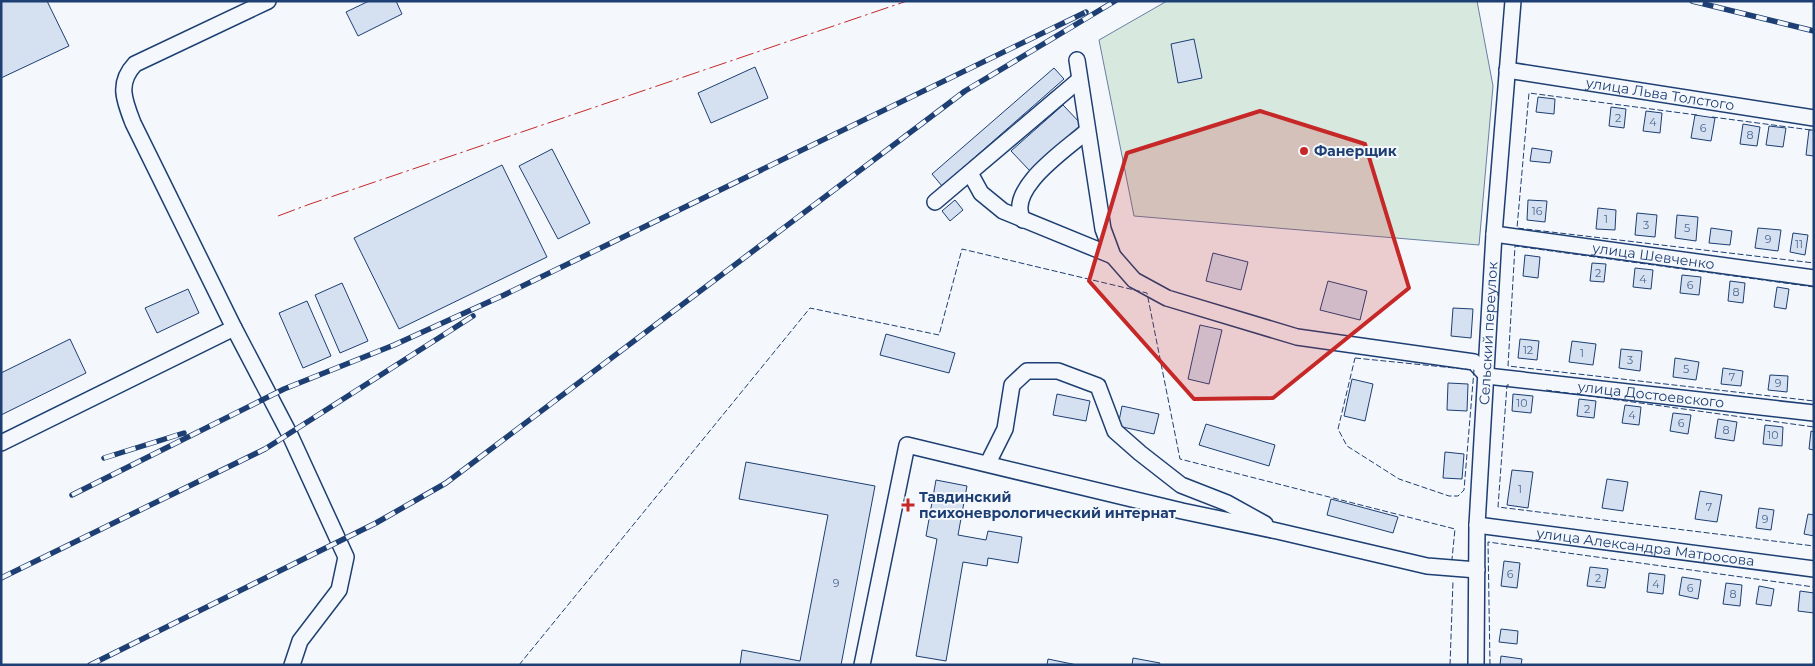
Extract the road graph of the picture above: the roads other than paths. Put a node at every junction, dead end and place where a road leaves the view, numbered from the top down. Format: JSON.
{"nodes":[{"id":1,"x":268,"y":1,"type":"edge"},
{"id":2,"x":1513,"y":1,"type":"edge"},
{"id":3,"x":1077,"y":60,"type":"dead end"},
{"id":4,"x":1507,"y":70,"type":"junction"},
{"id":5,"x":1079,"y":80,"type":"junction"},
{"id":6,"x":1814,"y":118,"type":"edge"},
{"id":7,"x":1087,"y":131,"type":"junction"},
{"id":8,"x":970,"y":173,"type":"junction"},
{"id":9,"x":935,"y":202,"type":"dead end"},
{"id":10,"x":1023,"y":220,"type":"junction"},
{"id":11,"x":1494,"y":234,"type":"junction"},
{"id":12,"x":1113,"y":256,"type":"junction"},
{"id":13,"x":1814,"y":278,"type":"edge"},
{"id":14,"x":234,"y":328,"type":"junction"},
{"id":15,"x":1487,"y":376,"type":"junction"},
{"id":16,"x":1814,"y":413,"type":"edge"},
{"id":17,"x":1,"y":442,"type":"edge"},
{"id":18,"x":988,"y":463,"type":"junction"},
{"id":19,"x":1477,"y":525,"type":"junction"},
{"id":20,"x":1277,"y":531,"type":"junction"},
{"id":21,"x":1814,"y":569,"type":"edge"},
{"id":22,"x":1477,"y":570,"type":"junction"},
{"id":23,"x":292,"y":665,"type":"edge"},
{"id":24,"x":862,"y":665,"type":"edge"},
{"id":25,"x":1476,"y":665,"type":"edge"}],
"edges":[{"from":1,"to":14,"type":"street"},
{"from":2,"to":4,"type":"street","name":"Сельский переулок"},
{"from":3,"to":5,"type":"street"},
{"from":4,"to":6,"type":"street","name":"улица Льва Толстого"},
{"from":4,"to":11,"type":"street","name":"Сельский переулок"},
{"from":5,"to":7,"type":"street"},
{"from":5,"to":8,"type":"street"},
{"from":7,"to":10,"type":"street"},
{"from":7,"to":12,"type":"street"},
{"from":8,"to":9,"type":"street"},
{"from":8,"to":10,"type":"street"},
{"from":10,"to":12,"type":"street"},
{"from":11,"to":13,"type":"street","name":"улица Шевченко"},
{"from":11,"to":15,"type":"street","name":"Сельский переулок"},
{"from":12,"to":15,"type":"street"},
{"from":14,"to":17,"type":"street"},
{"from":14,"to":23,"type":"street"},
{"from":15,"to":16,"type":"street","name":"улица Достоевского"},
{"from":15,"to":19,"type":"street","name":"Сельский переулок"},
{"from":18,"to":20,"type":"street"},
{"from":18,"to":20,"type":"street"},
{"from":18,"to":24,"type":"street"},
{"from":19,"to":21,"type":"street","name":"улица Александра Матросова"},
{"from":19,"to":22,"type":"street","name":"Сельский переулок"},
{"from":20,"to":22,"type":"street"},
{"from":22,"to":25,"type":"street","name":"Сельский переулок"}]}
